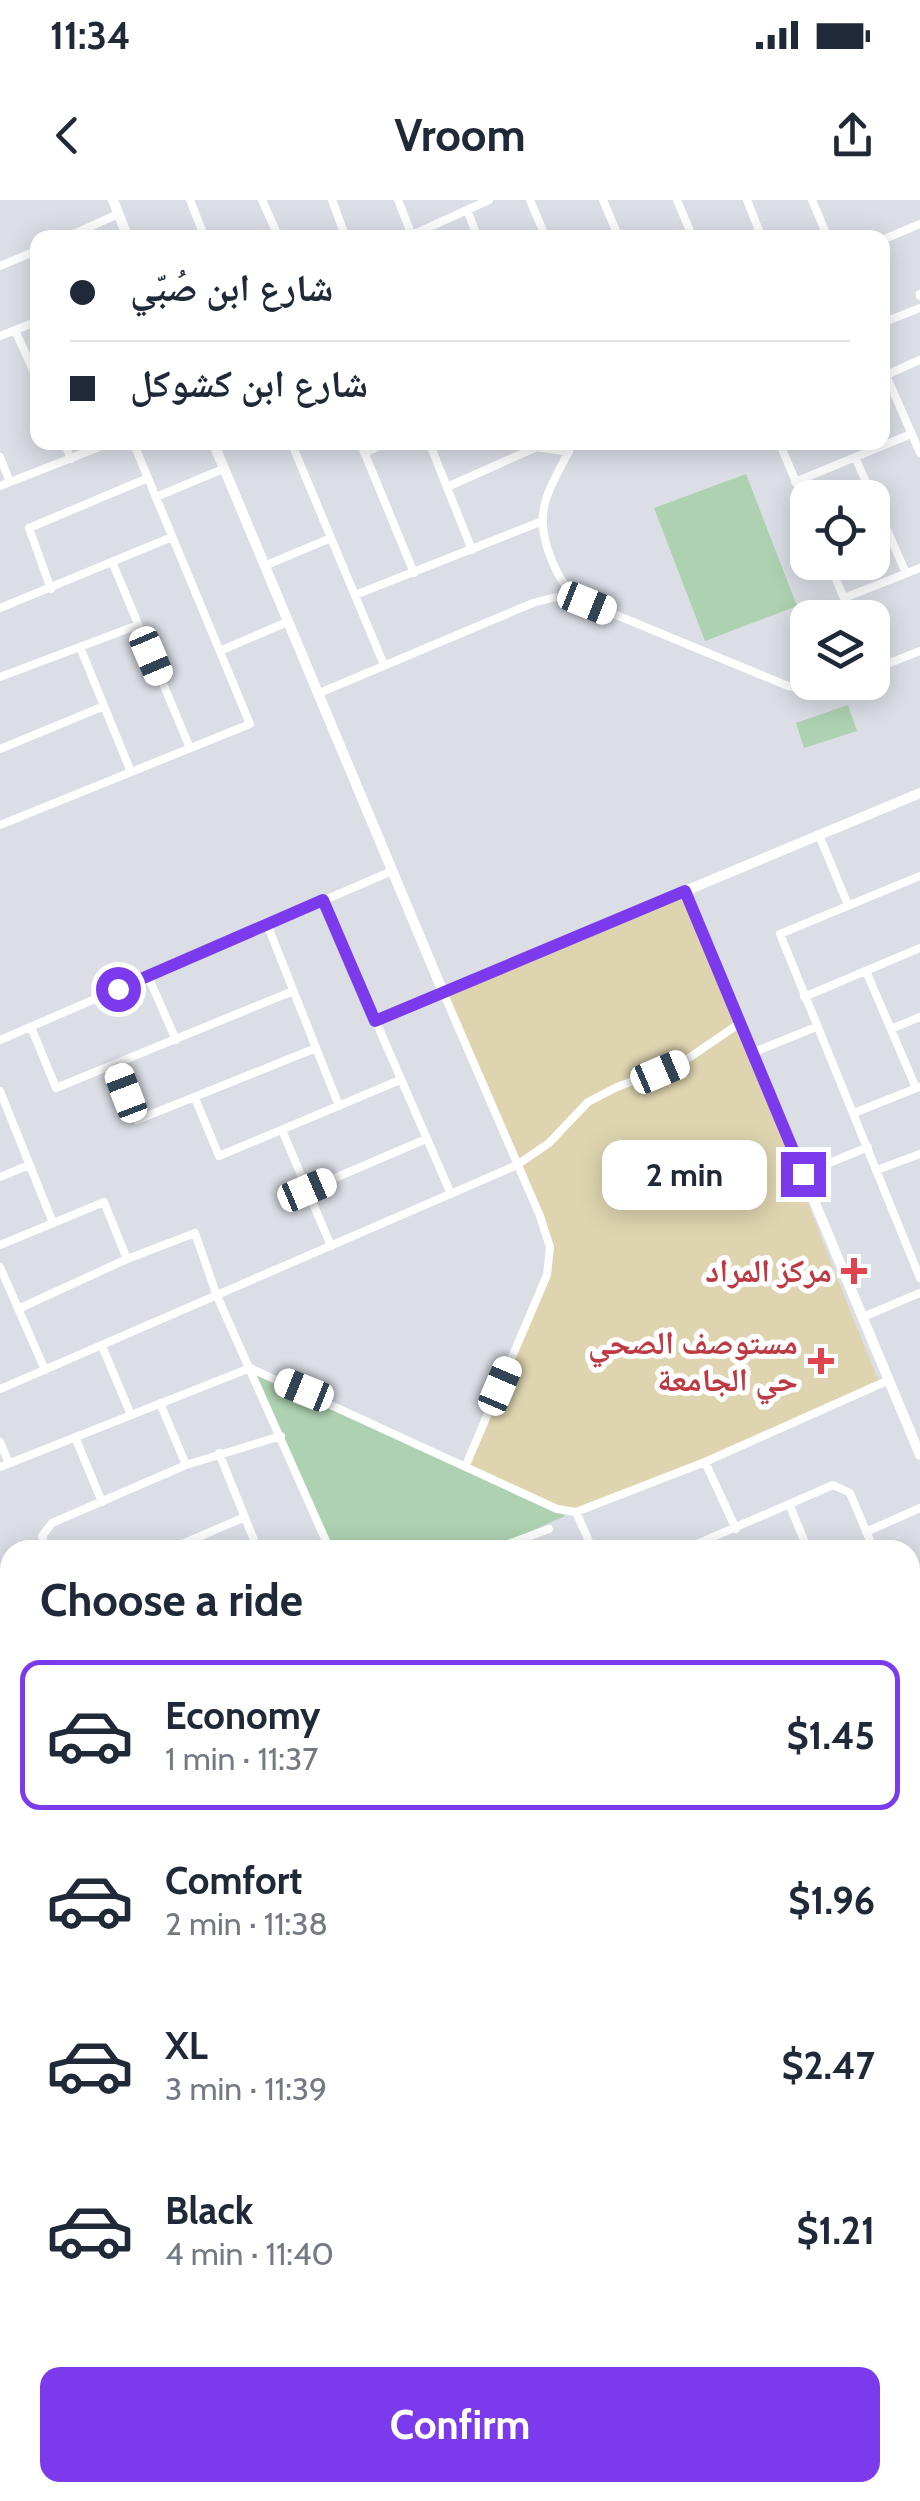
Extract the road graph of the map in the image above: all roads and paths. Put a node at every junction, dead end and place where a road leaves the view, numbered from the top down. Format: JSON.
{"nodes":[{"id":1,"x":113,"y":200,"type":"edge"},
{"id":2,"x":190,"y":200,"type":"edge"},
{"id":3,"x":262,"y":200,"type":"edge"},
{"id":4,"x":332,"y":200,"type":"edge"},
{"id":5,"x":398,"y":200,"type":"edge"},
{"id":6,"x":489,"y":200,"type":"edge"},
{"id":7,"x":530,"y":200,"type":"edge"},
{"id":8,"x":603,"y":200,"type":"edge"},
{"id":9,"x":677,"y":200,"type":"edge"},
{"id":10,"x":747,"y":200,"type":"edge"},
{"id":11,"x":826,"y":200,"type":"edge"},
{"id":12,"x":813,"y":202,"type":"edge"},
{"id":13,"x":467,"y":210,"type":"junction"},
{"id":14,"x":118,"y":214,"type":"junction"},
{"id":15,"x":920,"y":224,"type":"edge"},
{"id":16,"x":83,"y":230,"type":"edge"},
{"id":17,"x":125,"y":230,"type":"edge"},
{"id":18,"x":202,"y":230,"type":"edge"},
{"id":19,"x":275,"y":230,"type":"edge"},
{"id":20,"x":343,"y":230,"type":"edge"},
{"id":21,"x":410,"y":230,"type":"edge"},
{"id":22,"x":425,"y":230,"type":"edge"},
{"id":23,"x":475,"y":230,"type":"edge"},
{"id":24,"x":543,"y":230,"type":"edge"},
{"id":25,"x":615,"y":230,"type":"edge"},
{"id":26,"x":690,"y":230,"type":"edge"},
{"id":27,"x":759,"y":230,"type":"edge"},
{"id":28,"x":825,"y":230,"type":"edge"},
{"id":29,"x":890,"y":237,"type":"edge"},
{"id":30,"x":30,"y":253,"type":"edge"},
{"id":31,"x":0,"y":266,"type":"edge"},
{"id":32,"x":920,"y":308,"type":"edge"},
{"id":33,"x":890,"y":320,"type":"edge"},
{"id":34,"x":30,"y":324,"type":"edge"},
{"id":35,"x":16,"y":330,"type":"junction"},
{"id":36,"x":0,"y":336,"type":"edge"},
{"id":37,"x":920,"y":360,"type":"edge"},
{"id":38,"x":30,"y":363,"type":"edge"},
{"id":39,"x":890,"y":372,"type":"edge"},
{"id":40,"x":890,"y":384,"type":"edge"},
{"id":41,"x":911,"y":434,"type":"junction"},
{"id":42,"x":890,"y":443,"type":"edge"},
{"id":43,"x":67,"y":450,"type":"edge"},
{"id":44,"x":92,"y":450,"type":"edge"},
{"id":45,"x":136,"y":450,"type":"edge"},
{"id":46,"x":215,"y":450,"type":"edge"},
{"id":47,"x":294,"y":450,"type":"edge"},
{"id":48,"x":363,"y":450,"type":"edge"},
{"id":49,"x":371,"y":450,"type":"edge"},
{"id":50,"x":432,"y":450,"type":"edge"},
{"id":51,"x":533,"y":450,"type":"edge"},
{"id":52,"x":570,"y":450,"type":"edge"},
{"id":53,"x":783,"y":450,"type":"edge"},
{"id":54,"x":874,"y":450,"type":"edge"},
{"id":55,"x":364,"y":453,"type":"junction"},
{"id":56,"x":920,"y":453,"type":"edge"},
{"id":57,"x":0,"y":457,"type":"edge"},
{"id":58,"x":855,"y":458,"type":"junction"},
{"id":59,"x":70,"y":459,"type":"junction"},
{"id":60,"x":223,"y":469,"type":"junction"},
{"id":61,"x":148,"y":478,"type":"junction"},
{"id":62,"x":795,"y":480,"type":"edge"},
{"id":63,"x":801,"y":480,"type":"edge"},
{"id":64,"x":10,"y":482,"type":"junction"},
{"id":65,"x":0,"y":486,"type":"edge"},
{"id":66,"x":446,"y":486,"type":"junction"},
{"id":67,"x":156,"y":497,"type":"junction"},
{"id":68,"x":540,"y":522,"type":"junction"},
{"id":69,"x":172,"y":536,"type":"junction"},
{"id":70,"x":331,"y":538,"type":"junction"},
{"id":71,"x":472,"y":550,"type":"junction"},
{"id":72,"x":113,"y":564,"type":"junction"},
{"id":73,"x":264,"y":566,"type":"junction"},
{"id":74,"x":920,"y":568,"type":"edge"},
{"id":75,"x":414,"y":572,"type":"junction"},
{"id":76,"x":906,"y":573,"type":"junction"},
{"id":77,"x":560,"y":579,"type":"junction"},
{"id":78,"x":837,"y":580,"type":"edge"},
{"id":79,"x":51,"y":589,"type":"junction"},
{"id":80,"x":355,"y":596,"type":"junction"},
{"id":81,"x":548,"y":598,"type":"junction"},
{"id":82,"x":844,"y":598,"type":"joint"},
{"id":83,"x":587,"y":603,"type":"junction"},
{"id":84,"x":0,"y":608,"type":"edge"},
{"id":85,"x":287,"y":622,"type":"junction"},
{"id":86,"x":138,"y":624,"type":"junction"},
{"id":87,"x":80,"y":646,"type":"junction"},
{"id":88,"x":220,"y":651,"type":"junction"},
{"id":89,"x":920,"y":651,"type":"edge"},
{"id":90,"x":890,"y":663,"type":"edge"},
{"id":91,"x":384,"y":666,"type":"junction"},
{"id":92,"x":0,"y":677,"type":"edge"},
{"id":93,"x":790,"y":686,"type":"edge"},
{"id":94,"x":317,"y":694,"type":"junction"},
{"id":95,"x":104,"y":706,"type":"junction"},
{"id":96,"x":190,"y":748,"type":"junction"},
{"id":97,"x":0,"y":749,"type":"edge"},
{"id":98,"x":131,"y":772,"type":"junction"},
{"id":99,"x":920,"y":793,"type":"edge"},
{"id":100,"x":0,"y":825,"type":"edge"},
{"id":101,"x":819,"y":835,"type":"junction"},
{"id":102,"x":392,"y":871,"type":"junction"},
{"id":103,"x":920,"y":876,"type":"edge"},
{"id":104,"x":685,"y":891,"type":"junction"},
{"id":105,"x":323,"y":900,"type":"junction"},
{"id":106,"x":848,"y":905,"type":"junction"},
{"id":107,"x":267,"y":924,"type":"junction"},
{"id":108,"x":920,"y":948,"type":"edge"},
{"id":109,"x":866,"y":971,"type":"junction"},
{"id":110,"x":148,"y":976,"type":"junction"},
{"id":111,"x":293,"y":990,"type":"junction"},
{"id":112,"x":443,"y":992,"type":"junction"},
{"id":113,"x":804,"y":997,"type":"junction"},
{"id":114,"x":920,"y":1017,"type":"edge"},
{"id":115,"x":375,"y":1021,"type":"junction"},
{"id":116,"x":740,"y":1024,"type":"junction"},
{"id":117,"x":816,"y":1026,"type":"junction"},
{"id":118,"x":30,"y":1027,"type":"junction"},
{"id":119,"x":891,"y":1029,"type":"junction"},
{"id":120,"x":0,"y":1040,"type":"edge"},
{"id":121,"x":176,"y":1040,"type":"junction"},
{"id":122,"x":316,"y":1048,"type":"junction"},
{"id":123,"x":752,"y":1053,"type":"junction"},
{"id":124,"x":116,"y":1066,"type":"junction"},
{"id":125,"x":400,"y":1080,"type":"junction"},
{"id":126,"x":918,"y":1087,"type":"edge"},
{"id":127,"x":0,"y":1091,"type":"edge"},
{"id":128,"x":195,"y":1098,"type":"junction"},
{"id":129,"x":339,"y":1106,"type":"junction"},
{"id":130,"x":854,"y":1114,"type":"junction"},
{"id":131,"x":282,"y":1130,"type":"junction"},
{"id":132,"x":426,"y":1139,"type":"junction"},
{"id":133,"x":868,"y":1148,"type":"junction"},
{"id":134,"x":920,"y":1154,"type":"edge"},
{"id":135,"x":29,"y":1164,"type":"junction"},
{"id":136,"x":518,"y":1164,"type":"junction"},
{"id":137,"x":877,"y":1170,"type":"junction"},
{"id":138,"x":803,"y":1174,"type":"junction"},
{"id":139,"x":0,"y":1177,"type":"edge"},
{"id":140,"x":307,"y":1190,"type":"junction"},
{"id":141,"x":451,"y":1194,"type":"junction"},
{"id":142,"x":53,"y":1223,"type":"junction"},
{"id":143,"x":0,"y":1245,"type":"edge"},
{"id":144,"x":331,"y":1246,"type":"junction"},
{"id":145,"x":127,"y":1259,"type":"junction"},
{"id":146,"x":0,"y":1267,"type":"edge"},
{"id":147,"x":920,"y":1278,"type":"edge"},
{"id":148,"x":920,"y":1293,"type":"edge"},
{"id":149,"x":217,"y":1296,"type":"junction"},
{"id":150,"x":18,"y":1309,"type":"junction"},
{"id":151,"x":862,"y":1317,"type":"junction"},
{"id":152,"x":102,"y":1346,"type":"junction"},
{"id":153,"x":250,"y":1368,"type":"junction"},
{"id":154,"x":44,"y":1370,"type":"junction"},
{"id":155,"x":889,"y":1380,"type":"junction"},
{"id":156,"x":0,"y":1389,"type":"edge"},
{"id":157,"x":160,"y":1403,"type":"junction"},
{"id":158,"x":131,"y":1415,"type":"junction"},
{"id":159,"x":281,"y":1436,"type":"junction"},
{"id":160,"x":74,"y":1437,"type":"junction"},
{"id":161,"x":0,"y":1442,"type":"edge"},
{"id":162,"x":219,"y":1453,"type":"junction"},
{"id":163,"x":920,"y":1454,"type":"edge"},
{"id":164,"x":705,"y":1462,"type":"junction"},
{"id":165,"x":4,"y":1465,"type":"edge"},
{"id":166,"x":466,"y":1465,"type":"junction"},
{"id":167,"x":186,"y":1466,"type":"junction"},
{"id":168,"x":102,"y":1502,"type":"junction"},
{"id":169,"x":790,"y":1506,"type":"junction"},
{"id":170,"x":920,"y":1508,"type":"edge"},
{"id":171,"x":576,"y":1512,"type":"junction"},
{"id":172,"x":244,"y":1517,"type":"junction"},
{"id":173,"x":549,"y":1528,"type":"dead end"},
{"id":174,"x":736,"y":1529,"type":"junction"},
{"id":175,"x":866,"y":1532,"type":"junction"},
{"id":176,"x":43,"y":1540,"type":"edge"},
{"id":177,"x":199,"y":1540,"type":"edge"},
{"id":178,"x":254,"y":1540,"type":"edge"},
{"id":179,"x":326,"y":1540,"type":"edge"},
{"id":180,"x":518,"y":1540,"type":"edge"},
{"id":181,"x":589,"y":1540,"type":"edge"},
{"id":182,"x":708,"y":1540,"type":"edge"},
{"id":183,"x":804,"y":1540,"type":"edge"},
{"id":184,"x":870,"y":1540,"type":"edge"}],
"edges":[{"from":1,"to":14,"type":"street"},
{"from":2,"to":18,"type":"street"},
{"from":3,"to":19,"type":"street"},
{"from":4,"to":20,"type":"street"},
{"from":5,"to":21,"type":"street"},
{"from":6,"to":13,"type":"street"},
{"from":7,"to":24,"type":"street"},
{"from":8,"to":25,"type":"street"},
{"from":9,"to":26,"type":"street"},
{"from":10,"to":27,"type":"street"},
{"from":11,"to":12,"type":"street"},
{"from":12,"to":28,"type":"street"},
{"from":13,"to":22,"type":"street"},
{"from":13,"to":23,"type":"street"},
{"from":14,"to":16,"type":"street"},
{"from":14,"to":17,"type":"street"},
{"from":15,"to":29,"type":"street"},
{"from":30,"to":31,"type":"street"},
{"from":32,"to":33,"type":"street"},
{"from":34,"to":35,"type":"street"},
{"from":35,"to":36,"type":"street"},
{"from":35,"to":38,"type":"street"},
{"from":37,"to":39,"type":"street"},
{"from":40,"to":41,"type":"street"},
{"from":41,"to":42,"type":"street"},
{"from":41,"to":56,"type":"street"},
{"from":43,"to":59,"type":"street"},
{"from":44,"to":59,"type":"street"},
{"from":45,"to":61,"type":"street"},
{"from":46,"to":60,"type":"street"},
{"from":47,"to":70,"type":"street"},
{"from":48,"to":55,"type":"street"},
{"from":49,"to":55,"type":"street"},
{"from":50,"to":66,"type":"street"},
{"from":51,"to":66,"type":"street"},
{"from":52,"to":68,"type":"street"},
{"from":53,"to":62,"type":"street"},
{"from":54,"to":58,"type":"street"},
{"from":55,"to":75,"type":"street"},
{"from":57,"to":64,"type":"street"},
{"from":58,"to":63,"type":"street"},
{"from":58,"to":76,"type":"street"},
{"from":59,"to":64,"type":"street"},
{"from":60,"to":67,"type":"street"},
{"from":60,"to":73,"type":"street"},
{"from":61,"to":67,"type":"street"},
{"from":61,"to":79,"type":"street"},
{"from":64,"to":65,"type":"street"},
{"from":66,"to":71,"type":"street"},
{"from":67,"to":69,"type":"street"},
{"from":68,"to":71,"type":"street"},
{"from":68,"to":77,"type":"street"},
{"from":69,"to":72,"type":"street"},
{"from":69,"to":88,"type":"street"},
{"from":70,"to":73,"type":"street"},
{"from":70,"to":80,"type":"street"},
{"from":71,"to":75,"type":"street"},
{"from":72,"to":79,"type":"street"},
{"from":72,"to":86,"type":"street"},
{"from":73,"to":85,"type":"street"},
{"from":74,"to":76,"type":"street"},
{"from":75,"to":80,"type":"street"},
{"from":76,"to":82,"type":"street"},
{"from":77,"to":81,"type":"street"},
{"from":77,"to":83,"type":"street"},
{"from":78,"to":82,"type":"street"},
{"from":79,"to":84,"type":"street"},
{"from":80,"to":91,"type":"street"},
{"from":81,"to":83,"type":"street"},
{"from":81,"to":91,"type":"street"},
{"from":83,"to":93,"type":"street"},
{"from":85,"to":88,"type":"street"},
{"from":85,"to":94,"type":"street"},
{"from":86,"to":87,"type":"street"},
{"from":86,"to":96,"type":"street"},
{"from":87,"to":92,"type":"street"},
{"from":87,"to":95,"type":"street"},
{"from":88,"to":96,"type":"street"},
{"from":89,"to":90,"type":"street"},
{"from":91,"to":94,"type":"street"},
{"from":94,"to":102,"type":"street"},
{"from":95,"to":97,"type":"street"},
{"from":95,"to":98,"type":"street"},
{"from":96,"to":98,"type":"street"},
{"from":98,"to":100,"type":"street"},
{"from":99,"to":101,"type":"street"},
{"from":101,"to":104,"type":"street"},
{"from":101,"to":106,"type":"street"},
{"from":102,"to":105,"type":"street"},
{"from":102,"to":112,"type":"street"},
{"from":103,"to":106,"type":"street"},
{"from":104,"to":112,"type":"street"},
{"from":104,"to":116,"type":"street"},
{"from":105,"to":107,"type":"street"},
{"from":105,"to":115,"type":"street"},
{"from":106,"to":113,"type":"street"},
{"from":107,"to":110,"type":"street"},
{"from":107,"to":111,"type":"street"},
{"from":108,"to":109,"type":"street"},
{"from":109,"to":113,"type":"street"},
{"from":109,"to":119,"type":"street"},
{"from":110,"to":118,"type":"street"},
{"from":110,"to":121,"type":"street"},
{"from":111,"to":121,"type":"street"},
{"from":111,"to":122,"type":"street"},
{"from":112,"to":115,"type":"street"},
{"from":112,"to":136,"type":"street"},
{"from":113,"to":117,"type":"street"},
{"from":114,"to":119,"type":"street"},
{"from":115,"to":125,"type":"street"},
{"from":116,"to":123,"type":"street"},
{"from":116,"to":136,"type":"street"},
{"from":117,"to":123,"type":"street"},
{"from":117,"to":130,"type":"street"},
{"from":118,"to":120,"type":"street"},
{"from":118,"to":124,"type":"street"},
{"from":119,"to":126,"type":"street"},
{"from":121,"to":124,"type":"street"},
{"from":122,"to":128,"type":"street"},
{"from":122,"to":129,"type":"street"},
{"from":123,"to":138,"type":"street"},
{"from":124,"to":128,"type":"street"},
{"from":125,"to":129,"type":"street"},
{"from":125,"to":132,"type":"street"},
{"from":126,"to":130,"type":"street"},
{"from":127,"to":135,"type":"street"},
{"from":128,"to":131,"type":"street"},
{"from":129,"to":131,"type":"street"},
{"from":130,"to":133,"type":"street"},
{"from":131,"to":140,"type":"street"},
{"from":132,"to":140,"type":"street"},
{"from":132,"to":141,"type":"street"},
{"from":133,"to":137,"type":"street"},
{"from":133,"to":138,"type":"street"},
{"from":134,"to":137,"type":"street"},
{"from":135,"to":139,"type":"street"},
{"from":135,"to":142,"type":"street"},
{"from":136,"to":141,"type":"street"},
{"from":136,"to":166,"type":"street"},
{"from":137,"to":147,"type":"street"},
{"from":138,"to":151,"type":"street"},
{"from":140,"to":144,"type":"street"},
{"from":141,"to":144,"type":"street"},
{"from":142,"to":143,"type":"street"},
{"from":142,"to":145,"type":"street"},
{"from":144,"to":149,"type":"street"},
{"from":145,"to":149,"type":"street"},
{"from":145,"to":150,"type":"street"},
{"from":146,"to":150,"type":"street"},
{"from":148,"to":151,"type":"street"},
{"from":149,"to":152,"type":"street"},
{"from":149,"to":153,"type":"street"},
{"from":150,"to":154,"type":"street"},
{"from":151,"to":155,"type":"street"},
{"from":152,"to":154,"type":"street"},
{"from":152,"to":158,"type":"street"},
{"from":153,"to":157,"type":"street"},
{"from":153,"to":159,"type":"street"},
{"from":153,"to":166,"type":"street"},
{"from":154,"to":156,"type":"street"},
{"from":155,"to":163,"type":"street"},
{"from":155,"to":164,"type":"street"},
{"from":157,"to":158,"type":"street"},
{"from":157,"to":167,"type":"street"},
{"from":158,"to":160,"type":"street"},
{"from":159,"to":162,"type":"street"},
{"from":159,"to":179,"type":"street"},
{"from":160,"to":165,"type":"street"},
{"from":160,"to":168,"type":"street"},
{"from":161,"to":165,"type":"street"},
{"from":162,"to":167,"type":"street"},
{"from":162,"to":172,"type":"street"},
{"from":164,"to":171,"type":"street"},
{"from":164,"to":174,"type":"street"},
{"from":166,"to":171,"type":"street"},
{"from":167,"to":168,"type":"street"},
{"from":168,"to":176,"type":"street"},
{"from":169,"to":174,"type":"street"},
{"from":169,"to":175,"type":"street"},
{"from":169,"to":183,"type":"street"},
{"from":170,"to":175,"type":"street"},
{"from":171,"to":181,"type":"street"},
{"from":172,"to":177,"type":"street"},
{"from":172,"to":178,"type":"street"},
{"from":173,"to":180,"type":"street"},
{"from":174,"to":182,"type":"street"},
{"from":175,"to":184,"type":"street"}]}
